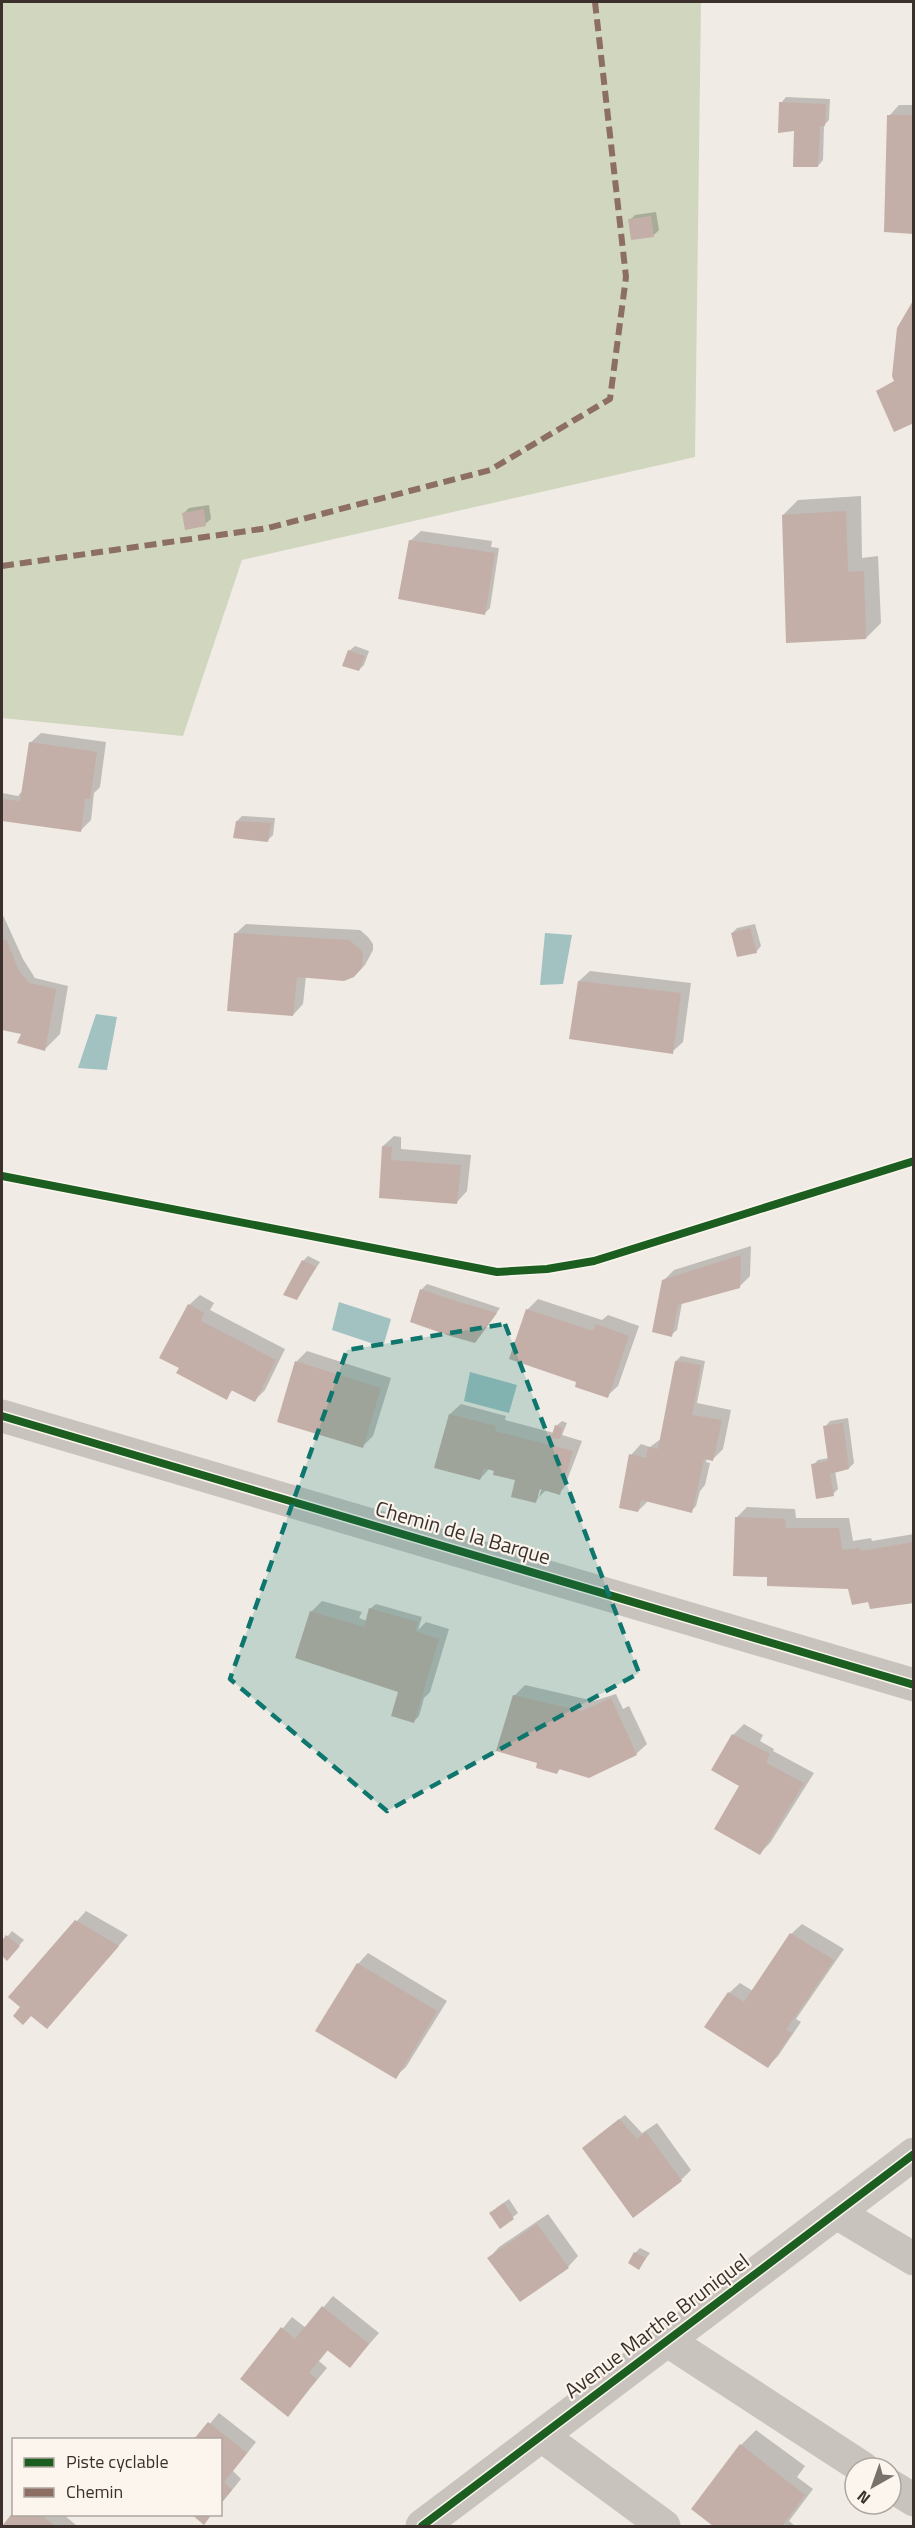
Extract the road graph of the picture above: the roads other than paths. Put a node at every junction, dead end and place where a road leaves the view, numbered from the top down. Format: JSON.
{"nodes":[{"id":1,"x":2,"y":1416,"type":"edge"},
{"id":2,"x":914,"y":1685,"type":"edge"},
{"id":3,"x":914,"y":2154,"type":"edge"},
{"id":4,"x":837,"y":2213,"type":"junction"},
{"id":5,"x":914,"y":2259,"type":"edge"},
{"id":6,"x":668,"y":2341,"type":"junction"},
{"id":7,"x":542,"y":2436,"type":"junction"},
{"id":8,"x":845,"y":2456,"type":"edge"},
{"id":9,"x":422,"y":2526,"type":"edge"},
{"id":10,"x":664,"y":2526,"type":"edge"}],
"edges":[{"from":1,"to":2,"type":"street","name":"Chemin de la Barque"},
{"from":3,"to":4,"type":"street","name":"Avenue Marthe Bruniquel"},
{"from":4,"to":5,"type":"street"},
{"from":4,"to":6,"type":"street","name":"Avenue Marthe Bruniquel"},
{"from":6,"to":7,"type":"street","name":"Avenue Marthe Bruniquel"},
{"from":6,"to":8,"type":"street"},
{"from":7,"to":9,"type":"street","name":"Avenue Marthe Bruniquel"},
{"from":7,"to":10,"type":"street"}]}
